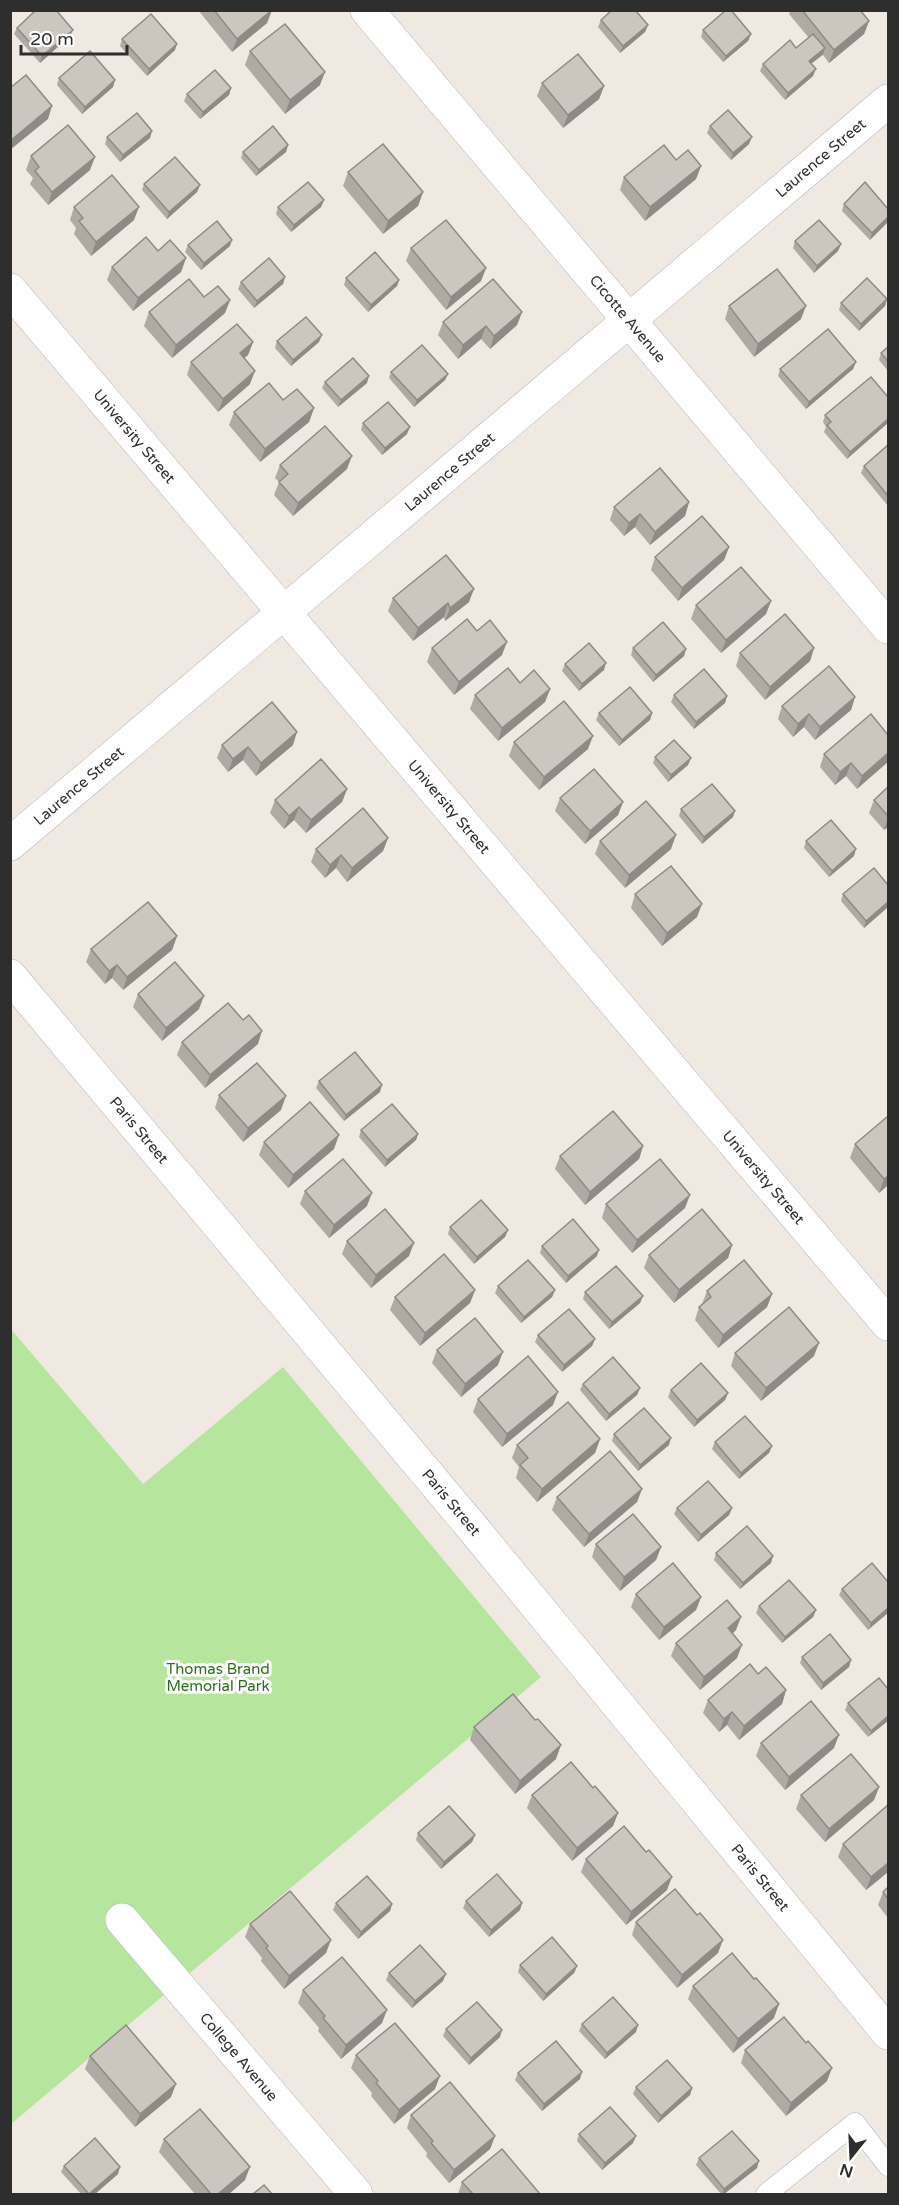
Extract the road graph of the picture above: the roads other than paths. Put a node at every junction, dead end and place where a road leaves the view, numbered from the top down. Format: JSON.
{"nodes":[{"id":1,"x":368,"y":10,"type":"edge"},
{"id":2,"x":888,"y":101,"type":"edge"},
{"id":3,"x":10,"y":290,"type":"edge"},
{"id":4,"x":630,"y":319,"type":"junction"},
{"id":5,"x":282,"y":612,"type":"junction"},
{"id":6,"x":888,"y":627,"type":"edge"},
{"id":7,"x":10,"y":844,"type":"edge"},
{"id":8,"x":10,"y":976,"type":"edge"},
{"id":9,"x":888,"y":1324,"type":"edge"},
{"id":10,"x":123,"y":1920,"type":"dead end"},
{"id":11,"x":888,"y":2033,"type":"edge"},
{"id":12,"x":888,"y":2166,"type":"edge"},
{"id":13,"x":771,"y":2193,"type":"edge"},
{"id":14,"x":356,"y":2194,"type":"edge"}],
"edges":[{"from":1,"to":4,"type":"street","name":"Cicotte Avenue"},
{"from":2,"to":4,"type":"street","name":"Laurence Street"},
{"from":3,"to":5,"type":"street","name":"University Street"},
{"from":4,"to":5,"type":"street","name":"Laurence Street"},
{"from":4,"to":6,"type":"street","name":"Cicotte Avenue"},
{"from":5,"to":7,"type":"street","name":"Laurence Street"},
{"from":5,"to":9,"type":"street","name":"University Street"},
{"from":8,"to":11,"type":"street","name":"Paris Street"},
{"from":10,"to":14,"type":"street","name":"College Avenue"},
{"from":12,"to":13,"type":"lane"}]}
